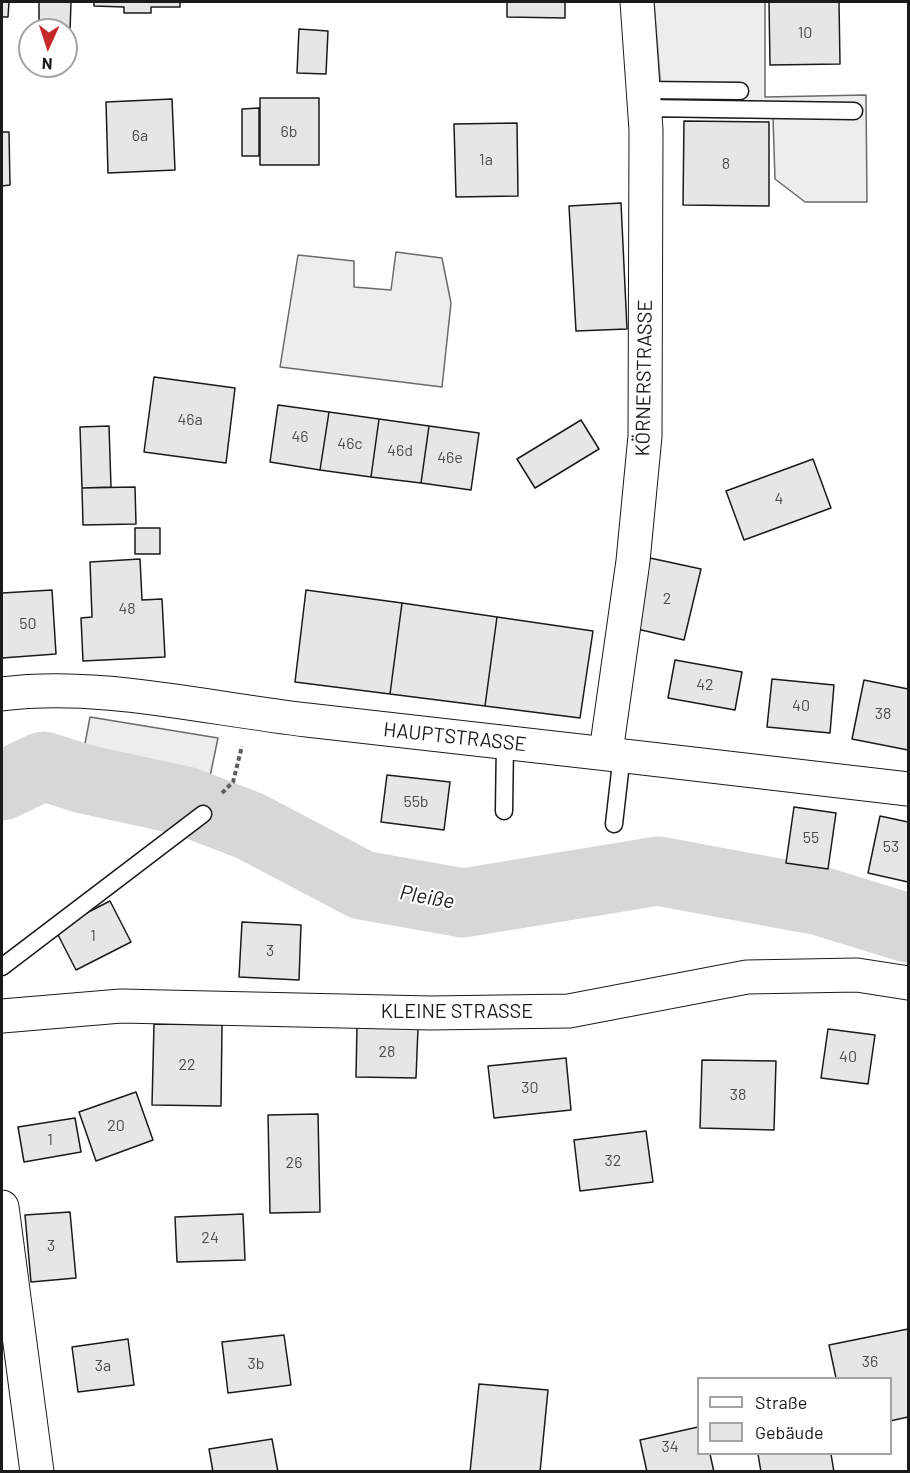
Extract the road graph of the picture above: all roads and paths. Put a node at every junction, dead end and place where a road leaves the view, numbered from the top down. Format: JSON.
{"nodes":[{"id":1,"x":637,"y":2,"type":"edge"},
{"id":2,"x":740,"y":92,"type":"dead end"},
{"id":3,"x":644,"y":99,"type":"junction"},
{"id":4,"x":854,"y":111,"type":"dead end"},
{"id":5,"x":2,"y":694,"type":"edge"},
{"id":6,"x":505,"y":742,"type":"junction"},
{"id":7,"x":614,"y":753,"type":"junction"},
{"id":8,"x":909,"y":789,"type":"edge"},
{"id":9,"x":504,"y":811,"type":"dead end"},
{"id":10,"x":203,"y":814,"type":"dead end"},
{"id":11,"x":614,"y":824,"type":"dead end"},
{"id":12,"x":2,"y":967,"type":"edge"},
{"id":13,"x":909,"y":983,"type":"edge"},
{"id":14,"x":2,"y":1016,"type":"edge"},
{"id":15,"x":2,"y":1207,"type":"edge"},
{"id":16,"x":37,"y":1472,"type":"edge"}],
"edges":[{"from":1,"to":3,"type":"street","name":"KÖRNERSTRASSE"},
{"from":2,"to":3,"type":"lane"},
{"from":3,"to":4,"type":"lane"},
{"from":3,"to":7,"type":"street","name":"KÖRNERSTRASSE"},
{"from":5,"to":6,"type":"street","name":"HAUPTSTRASSE"},
{"from":6,"to":7,"type":"street","name":"HAUPTSTRASSE"},
{"from":6,"to":9,"type":"lane"},
{"from":7,"to":8,"type":"street","name":"HAUPTSTRASSE"},
{"from":7,"to":11,"type":"lane"},
{"from":10,"to":12,"type":"lane"},
{"from":13,"to":14,"type":"street","name":"KLEINE STRASSE"},
{"from":15,"to":16,"type":"street"}]}
